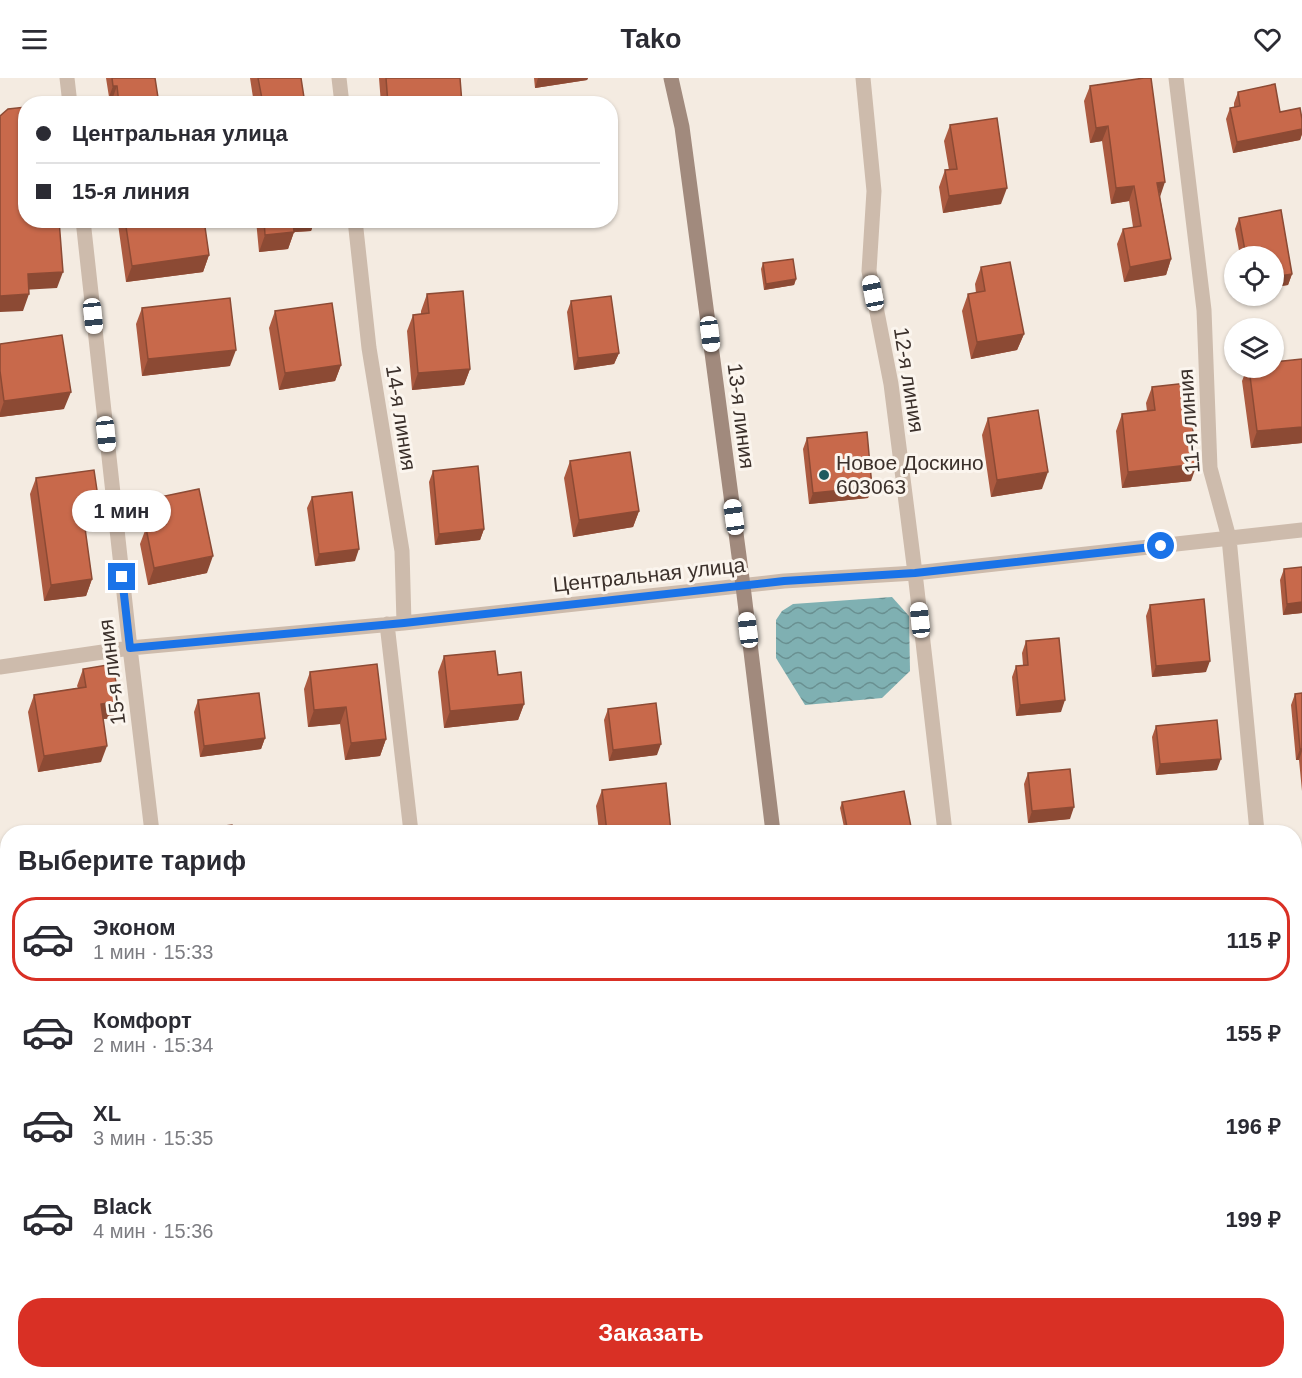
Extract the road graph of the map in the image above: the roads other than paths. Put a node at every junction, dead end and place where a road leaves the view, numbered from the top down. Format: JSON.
{"nodes":[{"id":1,"x":67,"y":78,"type":"edge"},
{"id":2,"x":339,"y":78,"type":"edge"},
{"id":3,"x":671,"y":78,"type":"edge"},
{"id":4,"x":863,"y":78,"type":"edge"},
{"id":5,"x":1176,"y":78,"type":"edge"},
{"id":6,"x":69,"y":96,"type":"edge"},
{"id":7,"x":341,"y":96,"type":"edge"},
{"id":8,"x":84,"y":228,"type":"edge"},
{"id":9,"x":356,"y":228,"type":"edge"},
{"id":10,"x":1302,"y":530,"type":"edge"},
{"id":11,"x":1229,"y":538,"type":"junction"},
{"id":12,"x":915,"y":573,"type":"junction"},
{"id":13,"x":743,"y":586,"type":"junction"},
{"id":14,"x":404,"y":623,"type":"junction"},
{"id":15,"x":387,"y":624,"type":"junction"},
{"id":16,"x":130,"y":648,"type":"junction"},
{"id":17,"x":0,"y":667,"type":"edge"},
{"id":18,"x":151,"y":825,"type":"edge"},
{"id":19,"x":410,"y":825,"type":"edge"},
{"id":20,"x":772,"y":825,"type":"edge"},
{"id":21,"x":944,"y":825,"type":"edge"},
{"id":22,"x":1256,"y":825,"type":"edge"}],
"edges":[{"from":1,"to":6,"type":"street"},
{"from":2,"to":7,"type":"street"},
{"from":3,"to":13,"type":"street","name":"13-я линия"},
{"from":4,"to":12,"type":"street","name":"12-я линия"},
{"from":5,"to":11,"type":"street","name":"11-я линия"},
{"from":8,"to":16,"type":"street","name":"15-я линия"},
{"from":9,"to":14,"type":"street","name":"14-я линия"},
{"from":10,"to":11,"type":"street","name":"Центральная улица"},
{"from":11,"to":12,"type":"street","name":"Центральная улица"},
{"from":11,"to":22,"type":"street","name":"11-я линия"},
{"from":12,"to":13,"type":"street","name":"Центральная улица"},
{"from":12,"to":21,"type":"street","name":"12-я линия"},
{"from":13,"to":14,"type":"street","name":"Центральная улица"},
{"from":13,"to":20,"type":"street","name":"13-я линия"},
{"from":14,"to":15,"type":"street","name":"Центральная улица"},
{"from":15,"to":16,"type":"street","name":"Центральная улица"},
{"from":15,"to":19,"type":"street"},
{"from":16,"to":17,"type":"street","name":"Центральная улица"},
{"from":16,"to":18,"type":"street","name":"15-я линия"}]}
